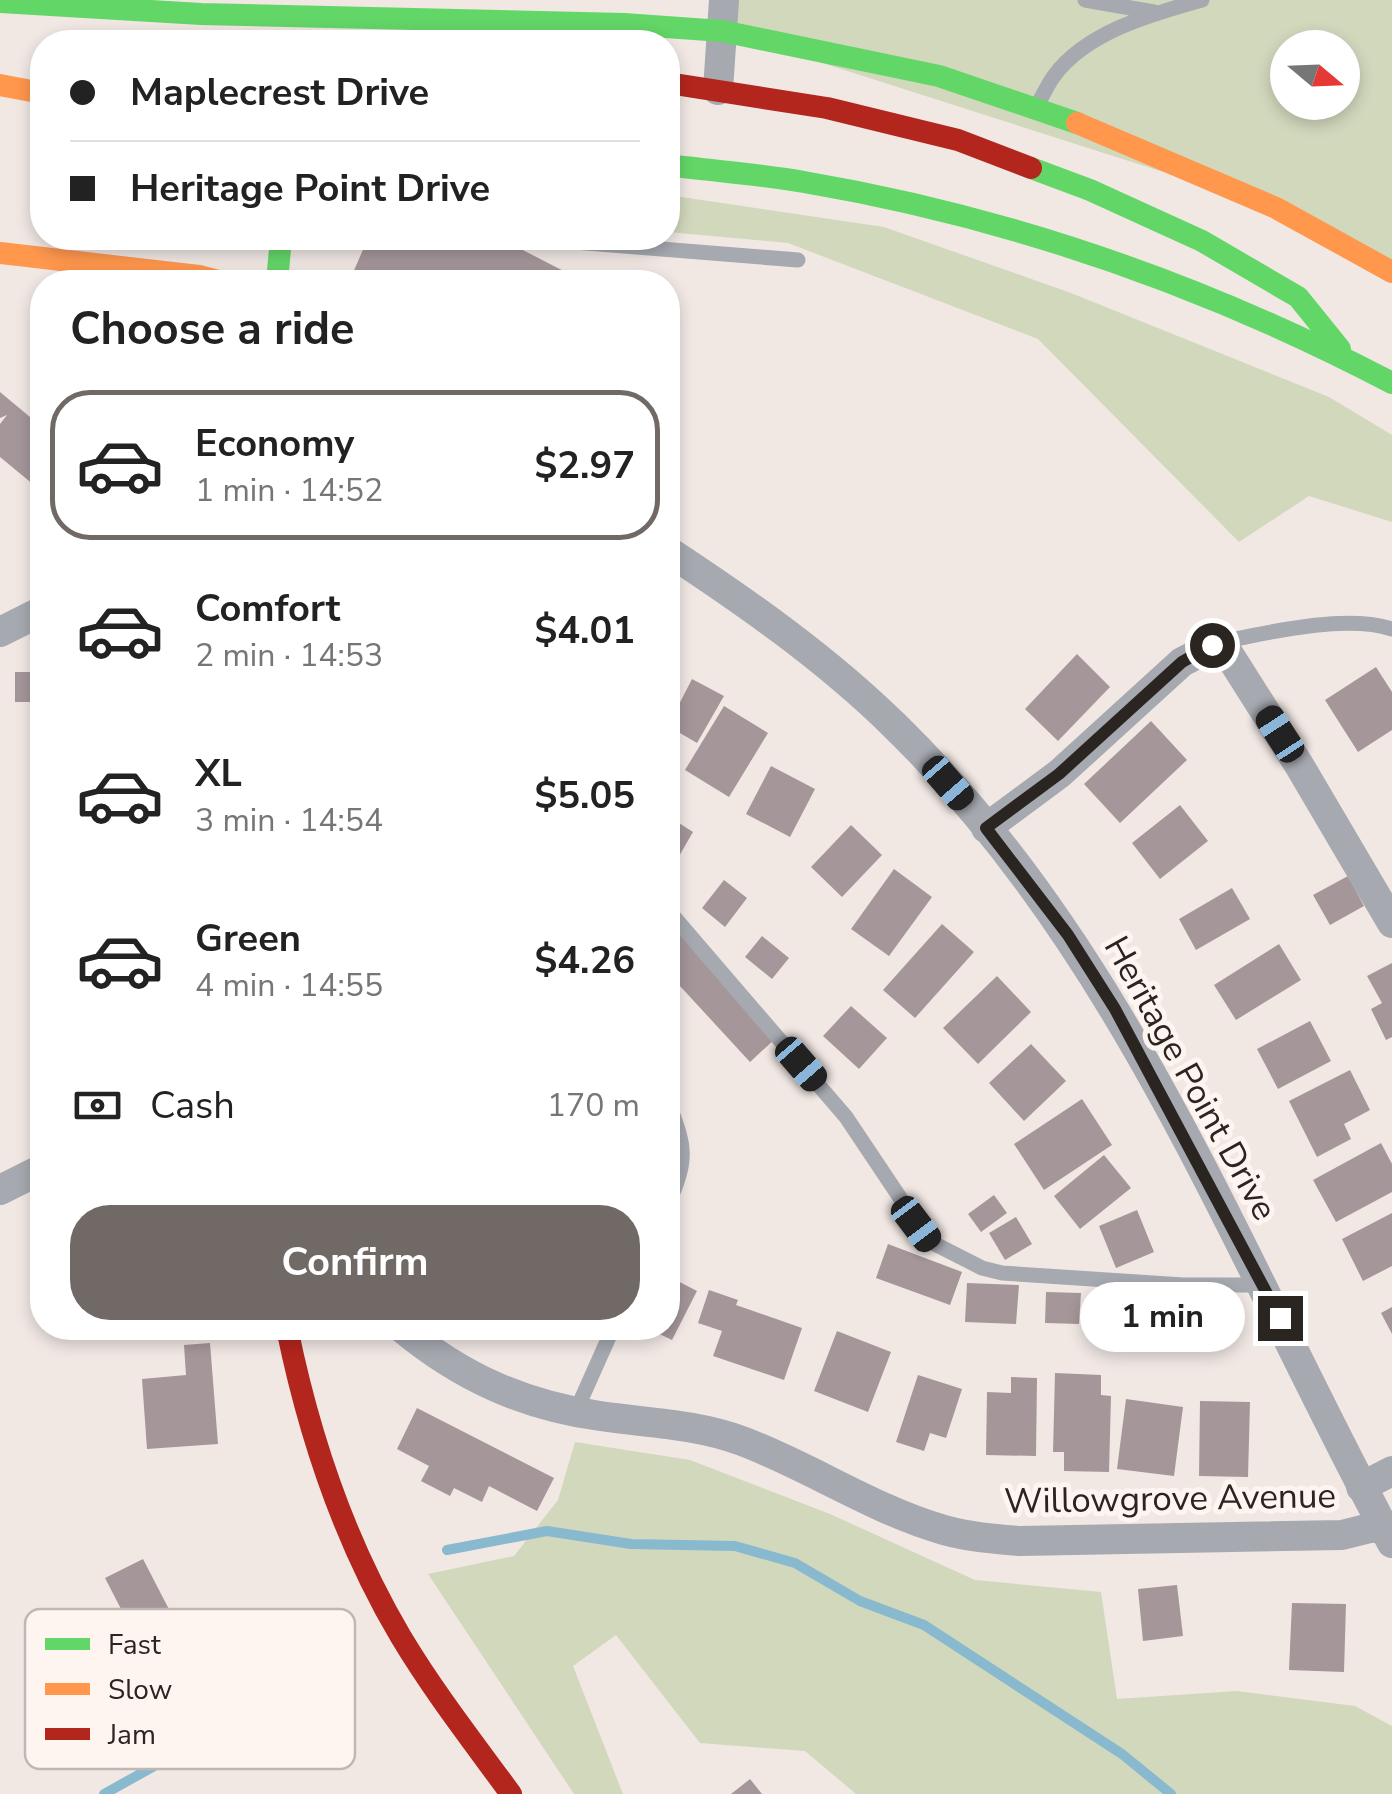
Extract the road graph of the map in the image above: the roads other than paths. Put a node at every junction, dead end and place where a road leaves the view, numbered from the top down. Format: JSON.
{"nodes":[{"id":1,"x":724,"y":0,"type":"edge"},
{"id":2,"x":1085,"y":0,"type":"edge"},
{"id":3,"x":1202,"y":0,"type":"edge"},
{"id":4,"x":0,"y":2,"type":"edge"},
{"id":5,"x":1158,"y":13,"type":"junction"},
{"id":6,"x":284,"y":16,"type":"junction"},
{"id":7,"x":284,"y":30,"type":"edge"},
{"id":8,"x":722,"y":31,"type":"junction"},
{"id":9,"x":680,"y":85,"type":"edge"},
{"id":10,"x":718,"y":90,"type":"junction"},
{"id":11,"x":1037,"y":107,"type":"junction"},
{"id":12,"x":680,"y":167,"type":"edge"},
{"id":13,"x":673,"y":250,"type":"edge"},
{"id":14,"x":0,"y":254,"type":"edge"},
{"id":15,"x":798,"y":260,"type":"dead end"},
{"id":16,"x":144,"y":270,"type":"edge"},
{"id":17,"x":1392,"y":272,"type":"edge"},
{"id":18,"x":1349,"y":359,"type":"junction"},
{"id":19,"x":1392,"y":384,"type":"edge"},
{"id":20,"x":680,"y":558,"type":"edge"},
{"id":21,"x":30,"y":617,"type":"edge"},
{"id":22,"x":1392,"y":630,"type":"edge"},
{"id":23,"x":0,"y":632,"type":"edge"},
{"id":24,"x":1221,"y":642,"type":"junction"},
{"id":25,"x":986,"y":828,"type":"junction"},
{"id":26,"x":1392,"y":923,"type":"edge"},
{"id":27,"x":680,"y":924,"type":"edge"},
{"id":28,"x":680,"y":1136,"type":"edge"},
{"id":29,"x":680,"y":1166,"type":"edge"},
{"id":30,"x":30,"y":1175,"type":"edge"},
{"id":31,"x":0,"y":1190,"type":"edge"},
{"id":32,"x":1263,"y":1285,"type":"junction"},
{"id":33,"x":289,"y":1340,"type":"edge"},
{"id":34,"x":416,"y":1340,"type":"edge"},
{"id":35,"x":608,"y":1340,"type":"edge"},
{"id":36,"x":576,"y":1411,"type":"junction"},
{"id":37,"x":1392,"y":1471,"type":"edge"},
{"id":38,"x":1361,"y":1487,"type":"junction"},
{"id":39,"x":1387,"y":1534,"type":"edge"},
{"id":40,"x":511,"y":1794,"type":"edge"}],
"edges":[{"from":1,"to":8,"type":"street"},
{"from":2,"to":5,"type":"lane"},
{"from":3,"to":5,"type":"lane"},
{"from":4,"to":6,"type":"main road"},
{"from":5,"to":11,"type":"lane"},
{"from":6,"to":7,"type":"main road"},
{"from":6,"to":8,"type":"main road"},
{"from":8,"to":10,"type":"street"},
{"from":8,"to":11,"type":"main road"},
{"from":9,"to":10,"type":"main road"},
{"from":10,"to":18,"type":"main road"},
{"from":11,"to":17,"type":"main road"},
{"from":12,"to":18,"type":"main road"},
{"from":13,"to":15,"type":"lane"},
{"from":14,"to":16,"type":"main road"},
{"from":18,"to":19,"type":"main road"},
{"from":20,"to":25,"type":"street","name":"Heritage Point Drive"},
{"from":21,"to":23,"type":"street"},
{"from":22,"to":24,"type":"lane"},
{"from":24,"to":25,"type":"street"},
{"from":24,"to":26,"type":"street"},
{"from":25,"to":32,"type":"street","name":"Heritage Point Drive"},
{"from":27,"to":32,"type":"lane"},
{"from":28,"to":29,"type":"lane"},
{"from":30,"to":31,"type":"street"},
{"from":32,"to":38,"type":"street","name":"Heritage Point Drive"},
{"from":33,"to":40,"type":"main road"},
{"from":34,"to":36,"type":"street","name":"Willowgrove Avenue"},
{"from":35,"to":36,"type":"lane"},
{"from":36,"to":39,"type":"street","name":"Willowgrove Avenue"},
{"from":37,"to":38,"type":"street"},
{"from":38,"to":39,"type":"street","name":"Heritage Point Drive"}]}
